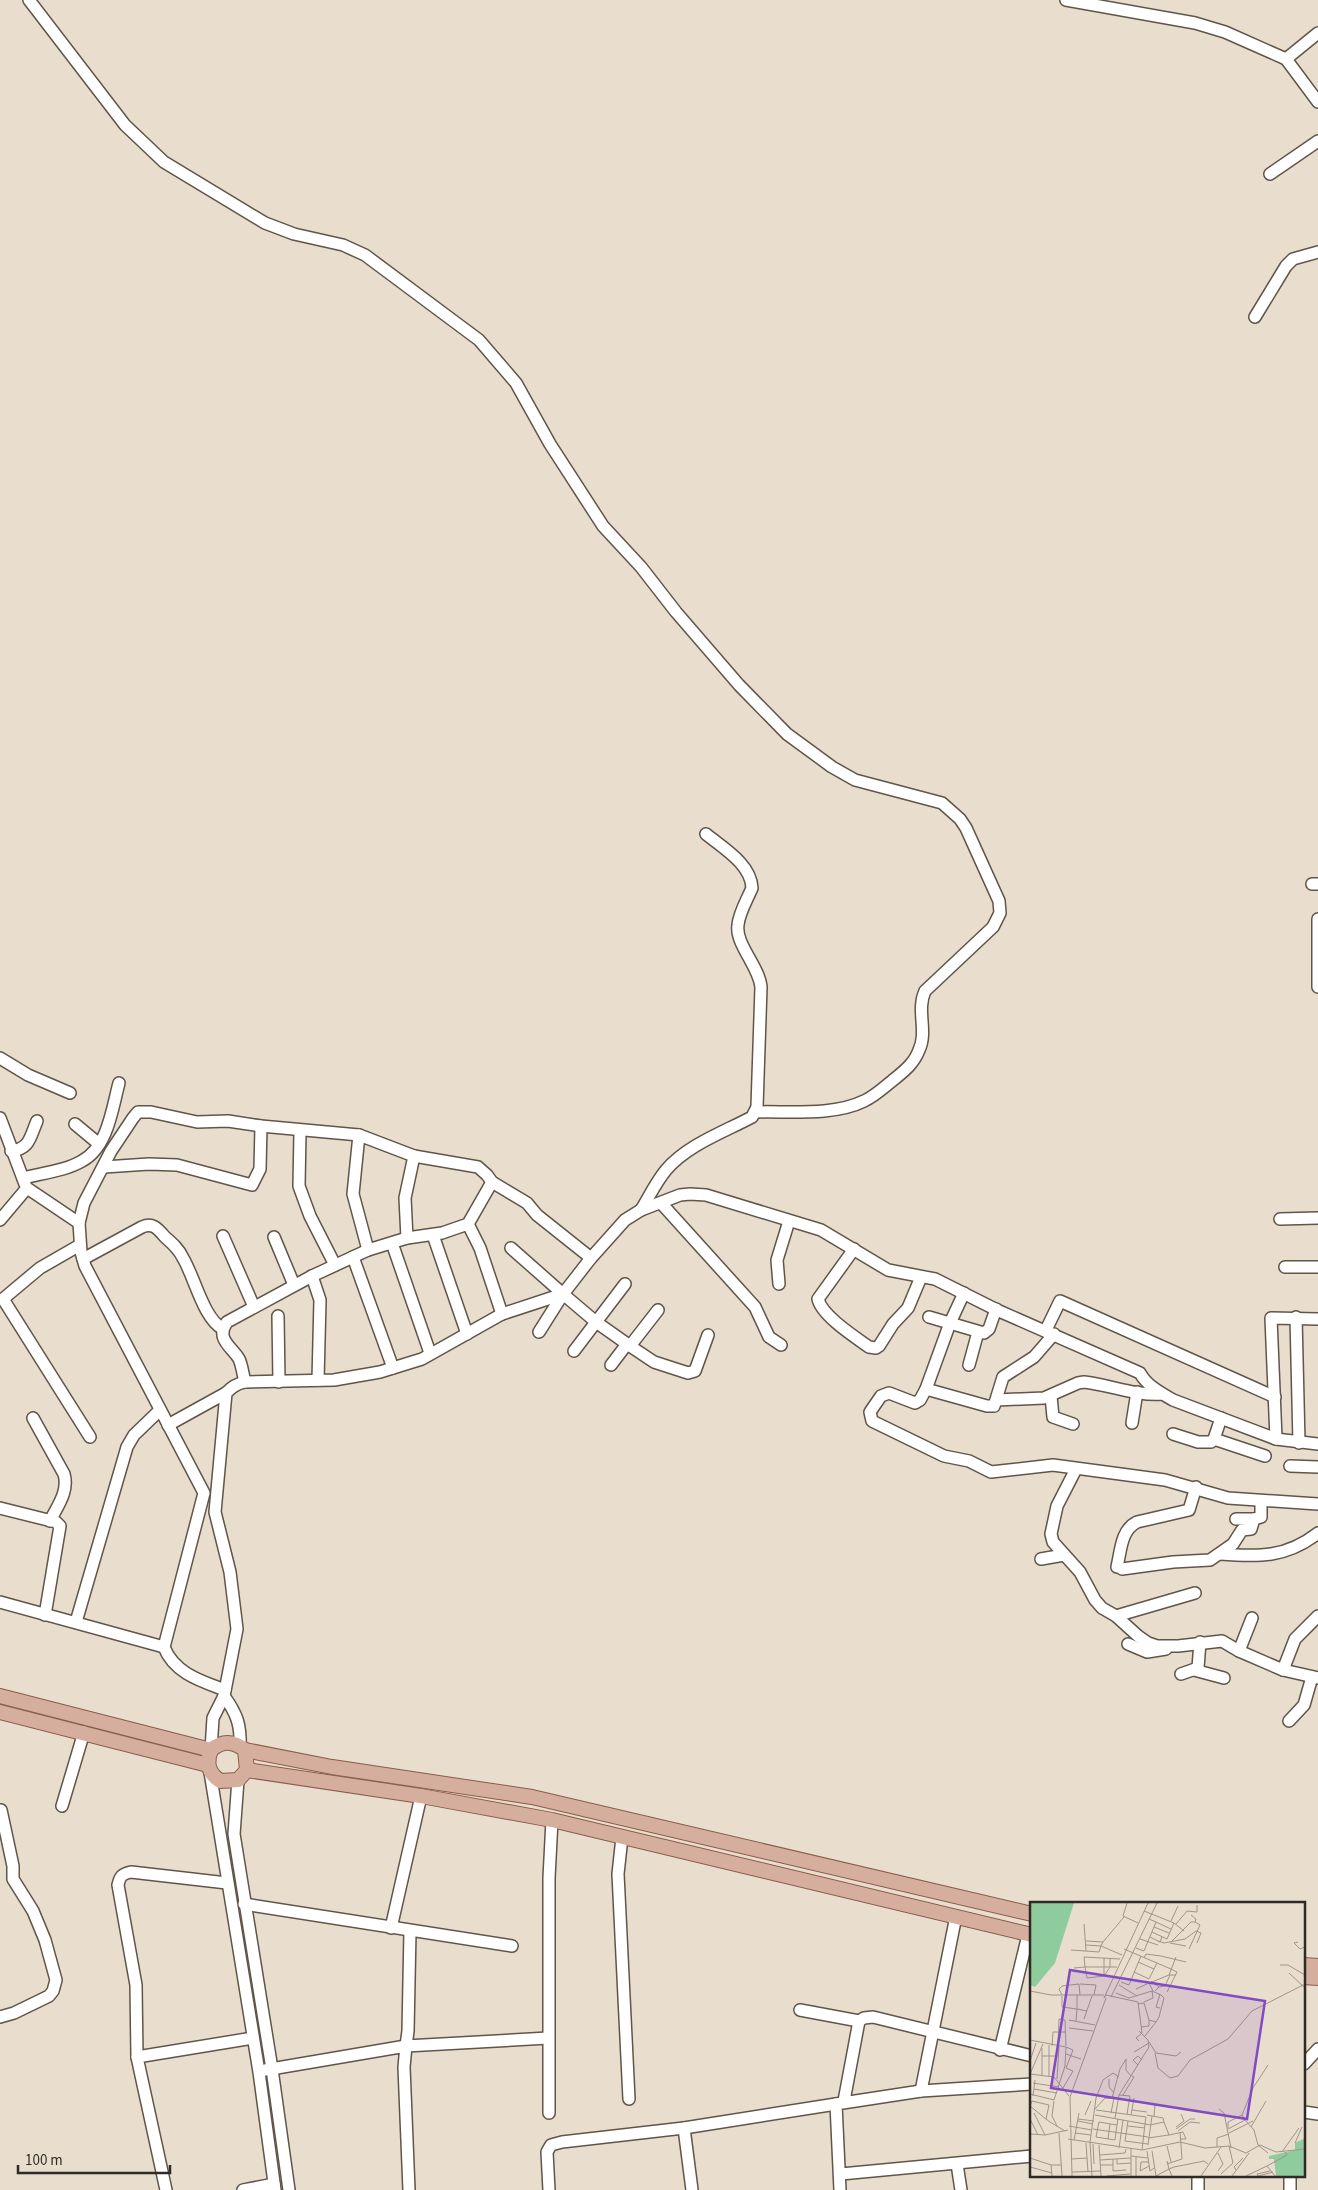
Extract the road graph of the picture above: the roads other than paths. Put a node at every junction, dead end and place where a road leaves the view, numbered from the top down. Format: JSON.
{"nodes":[{"id":1,"x":29,"y":0,"type":"edge"},
{"id":2,"x":1066,"y":0,"type":"edge"},
{"id":3,"x":1318,"y":33,"type":"edge"},
{"id":4,"x":1286,"y":59,"type":"junction"},
{"id":5,"x":1318,"y":102,"type":"edge"},
{"id":6,"x":1318,"y":141,"type":"edge"},
{"id":7,"x":1270,"y":174,"type":"dead end"},
{"id":8,"x":1318,"y":252,"type":"edge"},
{"id":9,"x":1255,"y":318,"type":"dead end"},
{"id":10,"x":706,"y":834,"type":"dead end"},
{"id":11,"x":1318,"y":919,"type":"edge"},
{"id":12,"x":1318,"y":987,"type":"edge"},
{"id":13,"x":0,"y":1058,"type":"edge"},
{"id":14,"x":119,"y":1083,"type":"dead end"},
{"id":15,"x":70,"y":1093,"type":"dead end"},
{"id":16,"x":755,"y":1112,"type":"junction"},
{"id":17,"x":0,"y":1118,"type":"edge"},
{"id":18,"x":37,"y":1121,"type":"dead end"},
{"id":19,"x":75,"y":1124,"type":"dead end"},
{"id":20,"x":261,"y":1126,"type":"junction"},
{"id":21,"x":300,"y":1131,"type":"junction"},
{"id":22,"x":359,"y":1136,"type":"junction"},
{"id":23,"x":99,"y":1144,"type":"junction"},
{"id":24,"x":7,"y":1147,"type":"edge"},
{"id":25,"x":414,"y":1156,"type":"junction"},
{"id":26,"x":104,"y":1166,"type":"junction"},
{"id":27,"x":492,"y":1182,"type":"junction"},
{"id":28,"x":25,"y":1183,"type":"junction"},
{"id":29,"x":661,"y":1203,"type":"junction"},
{"id":30,"x":641,"y":1210,"type":"junction"},
{"id":31,"x":1280,"y":1218,"type":"dead end"},
{"id":32,"x":1318,"y":1218,"type":"edge"},
{"id":33,"x":0,"y":1220,"type":"edge"},
{"id":34,"x":789,"y":1221,"type":"junction"},
{"id":35,"x":79,"y":1223,"type":"junction"},
{"id":36,"x":468,"y":1224,"type":"junction"},
{"id":37,"x":432,"y":1235,"type":"junction"},
{"id":38,"x":223,"y":1236,"type":"dead end"},
{"id":39,"x":274,"y":1237,"type":"dead end"},
{"id":40,"x":407,"y":1238,"type":"junction"},
{"id":41,"x":80,"y":1245,"type":"junction"},
{"id":42,"x":393,"y":1245,"type":"junction"},
{"id":43,"x":511,"y":1248,"type":"dead end"},
{"id":44,"x":854,"y":1249,"type":"junction"},
{"id":45,"x":368,"y":1250,"type":"junction"},
{"id":46,"x":591,"y":1258,"type":"junction"},
{"id":47,"x":83,"y":1259,"type":"junction"},
{"id":48,"x":354,"y":1259,"type":"junction"},
{"id":49,"x":335,"y":1265,"type":"junction"},
{"id":50,"x":1285,"y":1267,"type":"dead end"},
{"id":51,"x":1318,"y":1267,"type":"edge"},
{"id":52,"x":921,"y":1277,"type":"junction"},
{"id":53,"x":313,"y":1278,"type":"junction"},
{"id":54,"x":625,"y":1284,"type":"dead end"},
{"id":55,"x":778,"y":1284,"type":"dead end"},
{"id":56,"x":294,"y":1285,"type":"junction"},
{"id":57,"x":964,"y":1293,"type":"junction"},
{"id":58,"x":563,"y":1294,"type":"junction"},
{"id":59,"x":1,"y":1299,"type":"edge"},
{"id":60,"x":254,"y":1307,"type":"junction"},
{"id":61,"x":996,"y":1309,"type":"junction"},
{"id":62,"x":658,"y":1310,"type":"dead end"},
{"id":63,"x":502,"y":1314,"type":"junction"},
{"id":64,"x":278,"y":1316,"type":"dead end"},
{"id":65,"x":929,"y":1317,"type":"dead end"},
{"id":66,"x":1296,"y":1317,"type":"junction"},
{"id":67,"x":1318,"y":1319,"type":"edge"},
{"id":68,"x":596,"y":1322,"type":"junction"},
{"id":69,"x":950,"y":1323,"type":"junction"},
{"id":70,"x":539,"y":1332,"type":"dead end"},
{"id":71,"x":978,"y":1332,"type":"junction"},
{"id":72,"x":1050,"y":1332,"type":"junction"},
{"id":73,"x":467,"y":1334,"type":"junction"},
{"id":74,"x":224,"y":1335,"type":"junction"},
{"id":75,"x":708,"y":1335,"type":"dead end"},
{"id":76,"x":629,"y":1345,"type":"junction"},
{"id":77,"x":781,"y":1345,"type":"dead end"},
{"id":78,"x":574,"y":1351,"type":"dead end"},
{"id":79,"x":430,"y":1354,"type":"junction"},
{"id":80,"x":611,"y":1365,"type":"dead end"},
{"id":81,"x":969,"y":1365,"type":"dead end"},
{"id":82,"x":393,"y":1368,"type":"junction"},
{"id":83,"x":318,"y":1380,"type":"junction"},
{"id":84,"x":245,"y":1382,"type":"junction"},
{"id":85,"x":279,"y":1382,"type":"junction"},
{"id":86,"x":926,"y":1389,"type":"junction"},
{"id":87,"x":1137,"y":1392,"type":"junction"},
{"id":88,"x":226,"y":1393,"type":"junction"},
{"id":89,"x":1162,"y":1394,"type":"junction"},
{"id":90,"x":1051,"y":1396,"type":"junction"},
{"id":91,"x":1275,"y":1397,"type":"junction"},
{"id":92,"x":997,"y":1400,"type":"junction"},
{"id":93,"x":160,"y":1410,"type":"junction"},
{"id":94,"x":33,"y":1418,"type":"dead end"},
{"id":95,"x":1221,"y":1418,"type":"junction"},
{"id":96,"x":1132,"y":1423,"type":"dead end"},
{"id":97,"x":1073,"y":1424,"type":"dead end"},
{"id":98,"x":168,"y":1425,"type":"junction"},
{"id":99,"x":1174,"y":1434,"type":"dead end"},
{"id":100,"x":90,"y":1437,"type":"dead end"},
{"id":101,"x":1214,"y":1439,"type":"junction"},
{"id":102,"x":1276,"y":1439,"type":"junction"},
{"id":103,"x":1299,"y":1443,"type":"junction"},
{"id":104,"x":1318,"y":1444,"type":"edge"},
{"id":105,"x":1265,"y":1456,"type":"dead end"},
{"id":106,"x":1290,"y":1466,"type":"dead end"},
{"id":107,"x":1318,"y":1467,"type":"edge"},
{"id":108,"x":1076,"y":1468,"type":"junction"},
{"id":109,"x":219,"y":1471,"type":"junction"},
{"id":110,"x":197,"y":1479,"type":"junction"},
{"id":111,"x":1196,"y":1487,"type":"junction"},
{"id":112,"x":204,"y":1493,"type":"junction"},
{"id":113,"x":1261,"y":1500,"type":"junction"},
{"id":114,"x":1318,"y":1504,"type":"edge"},
{"id":115,"x":0,"y":1508,"type":"edge"},
{"id":116,"x":216,"y":1512,"type":"junction"},
{"id":117,"x":1236,"y":1519,"type":"dead end"},
{"id":118,"x":1254,"y":1519,"type":"junction"},
{"id":119,"x":50,"y":1521,"type":"junction"},
{"id":120,"x":1318,"y":1534,"type":"edge"},
{"id":121,"x":1220,"y":1554,"type":"junction"},
{"id":122,"x":1064,"y":1555,"type":"junction"},
{"id":123,"x":1042,"y":1558,"type":"dead end"},
{"id":124,"x":1195,"y":1593,"type":"dead end"},
{"id":125,"x":0,"y":1602,"type":"edge"},
{"id":126,"x":45,"y":1615,"type":"junction"},
{"id":127,"x":1116,"y":1616,"type":"junction"},
{"id":128,"x":1318,"y":1616,"type":"edge"},
{"id":129,"x":1252,"y":1618,"type":"dead end"},
{"id":130,"x":67,"y":1620,"type":"junction"},
{"id":131,"x":1200,"y":1642,"type":"junction"},
{"id":132,"x":1128,"y":1644,"type":"dead end"},
{"id":133,"x":1178,"y":1646,"type":"junction"},
{"id":134,"x":164,"y":1647,"type":"junction"},
{"id":135,"x":1239,"y":1651,"type":"junction"},
{"id":136,"x":1194,"y":1670,"type":"junction"},
{"id":137,"x":1283,"y":1670,"type":"junction"},
{"id":138,"x":1181,"y":1674,"type":"dead end"},
{"id":139,"x":1224,"y":1678,"type":"dead end"},
{"id":140,"x":1315,"y":1678,"type":"edge"},
{"id":141,"x":224,"y":1693,"type":"junction"},
{"id":142,"x":0,"y":1696,"type":"edge"},
{"id":143,"x":0,"y":1712,"type":"edge"},
{"id":144,"x":1289,"y":1721,"type":"dead end"},
{"id":145,"x":84,"y":1732,"type":"junction"},
{"id":146,"x":243,"y":1748,"type":"junction"},
{"id":147,"x":211,"y":1750,"type":"junction"},
{"id":148,"x":209,"y":1769,"type":"junction"},
{"id":149,"x":242,"y":1775,"type":"junction"},
{"id":150,"x":421,"y":1796,"type":"junction"},
{"id":151,"x":62,"y":1806,"type":"dead end"},
{"id":152,"x":0,"y":1807,"type":"edge"},
{"id":153,"x":552,"y":1820,"type":"junction"},
{"id":154,"x":622,"y":1837,"type":"junction"},
{"id":155,"x":227,"y":1883,"type":"junction"},
{"id":156,"x":244,"y":1904,"type":"junction"},
{"id":157,"x":1030,"y":1914,"type":"edge"},
{"id":158,"x":956,"y":1916,"type":"junction"},
{"id":159,"x":391,"y":1928,"type":"junction"},
{"id":160,"x":410,"y":1931,"type":"junction"},
{"id":161,"x":1030,"y":1935,"type":"edge"},
{"id":162,"x":512,"y":1946,"type":"dead end"},
{"id":163,"x":800,"y":2010,"type":"dead end"},
{"id":164,"x":0,"y":2017,"type":"edge"},
{"id":165,"x":858,"y":2021,"type":"junction"},
{"id":166,"x":932,"y":2033,"type":"junction"},
{"id":167,"x":253,"y":2038,"type":"junction"},
{"id":168,"x":548,"y":2038,"type":"junction"},
{"id":169,"x":406,"y":2046,"type":"junction"},
{"id":170,"x":1318,"y":2049,"type":"edge"},
{"id":171,"x":1000,"y":2050,"type":"junction"},
{"id":172,"x":1030,"y":2056,"type":"edge"},
{"id":173,"x":136,"y":2057,"type":"junction"},
{"id":174,"x":1306,"y":2062,"type":"edge"},
{"id":175,"x":272,"y":2069,"type":"junction"},
{"id":176,"x":259,"y":2072,"type":"junction"},
{"id":177,"x":1030,"y":2084,"type":"edge"},
{"id":178,"x":921,"y":2091,"type":"junction"},
{"id":179,"x":629,"y":2099,"type":"dead end"},
{"id":180,"x":840,"y":2102,"type":"junction"},
{"id":181,"x":549,"y":2113,"type":"dead end"},
{"id":182,"x":684,"y":2128,"type":"junction"},
{"id":183,"x":1030,"y":2156,"type":"edge"},
{"id":184,"x":957,"y":2164,"type":"junction"},
{"id":185,"x":841,"y":2174,"type":"junction"},
{"id":186,"x":275,"y":2187,"type":"edge"},
{"id":187,"x":166,"y":2190,"type":"edge"},
{"id":188,"x":243,"y":2190,"type":"edge"},
{"id":189,"x":289,"y":2190,"type":"edge"},
{"id":190,"x":409,"y":2190,"type":"edge"},
{"id":191,"x":547,"y":2190,"type":"edge"},
{"id":192,"x":692,"y":2190,"type":"edge"},
{"id":193,"x":840,"y":2190,"type":"edge"},
{"id":194,"x":961,"y":2190,"type":"edge"}],
"edges":[{"from":1,"to":16,"type":"street"},
{"from":2,"to":4,"type":"street"},
{"from":3,"to":4,"type":"street"},
{"from":4,"to":5,"type":"street"},
{"from":6,"to":7,"type":"street"},
{"from":8,"to":9,"type":"street"},
{"from":10,"to":16,"type":"street"},
{"from":11,"to":12,"type":"street"},
{"from":13,"to":15,"type":"street"},
{"from":14,"to":23,"type":"street"},
{"from":16,"to":30,"type":"street"},
{"from":17,"to":24,"type":"street"},
{"from":18,"to":24,"type":"street"},
{"from":19,"to":23,"type":"street"},
{"from":20,"to":21,"type":"street"},
{"from":20,"to":26,"type":"street"},
{"from":20,"to":26,"type":"street"},
{"from":21,"to":22,"type":"street"},
{"from":21,"to":49,"type":"street"},
{"from":22,"to":25,"type":"street"},
{"from":22,"to":45,"type":"street"},
{"from":23,"to":28,"type":"street"},
{"from":24,"to":28,"type":"street"},
{"from":25,"to":27,"type":"street"},
{"from":25,"to":40,"type":"street"},
{"from":26,"to":35,"type":"street"},
{"from":27,"to":36,"type":"street"},
{"from":27,"to":46,"type":"street"},
{"from":28,"to":33,"type":"street"},
{"from":28,"to":35,"type":"street"},
{"from":29,"to":30,"type":"street"},
{"from":29,"to":34,"type":"street"},
{"from":29,"to":77,"type":"street"},
{"from":30,"to":46,"type":"street"},
{"from":31,"to":32,"type":"street"},
{"from":34,"to":44,"type":"street"},
{"from":34,"to":55,"type":"street"},
{"from":35,"to":41,"type":"street"},
{"from":36,"to":37,"type":"street"},
{"from":36,"to":63,"type":"street"},
{"from":37,"to":40,"type":"street"},
{"from":37,"to":73,"type":"street"},
{"from":38,"to":60,"type":"street"},
{"from":39,"to":56,"type":"street"},
{"from":40,"to":42,"type":"street"},
{"from":41,"to":47,"type":"street"},
{"from":41,"to":59,"type":"street"},
{"from":42,"to":45,"type":"street"},
{"from":42,"to":79,"type":"street"},
{"from":43,"to":58,"type":"street"},
{"from":44,"to":52,"type":"street"},
{"from":44,"to":52,"type":"street"},
{"from":45,"to":48,"type":"street"},
{"from":46,"to":58,"type":"street"},
{"from":47,"to":74,"type":"street"},
{"from":47,"to":93,"type":"street"},
{"from":48,"to":49,"type":"street"},
{"from":48,"to":82,"type":"street"},
{"from":49,"to":53,"type":"street"},
{"from":50,"to":51,"type":"street"},
{"from":52,"to":57,"type":"street"},
{"from":53,"to":56,"type":"street"},
{"from":53,"to":83,"type":"street"},
{"from":54,"to":68,"type":"street"},
{"from":56,"to":60,"type":"street"},
{"from":57,"to":61,"type":"street"},
{"from":57,"to":69,"type":"street"},
{"from":58,"to":63,"type":"street"},
{"from":58,"to":68,"type":"street"},
{"from":58,"to":70,"type":"street"},
{"from":59,"to":100,"type":"street"},
{"from":60,"to":74,"type":"street"},
{"from":61,"to":71,"type":"street"},
{"from":61,"to":72,"type":"street"},
{"from":62,"to":76,"type":"street"},
{"from":63,"to":73,"type":"street"},
{"from":64,"to":85,"type":"street"},
{"from":65,"to":69,"type":"street"},
{"from":66,"to":67,"type":"street"},
{"from":66,"to":91,"type":"street"},
{"from":66,"to":103,"type":"street"},
{"from":68,"to":76,"type":"street"},
{"from":68,"to":78,"type":"street"},
{"from":69,"to":71,"type":"street"},
{"from":69,"to":86,"type":"street"},
{"from":71,"to":81,"type":"street"},
{"from":72,"to":89,"type":"street"},
{"from":72,"to":91,"type":"street"},
{"from":72,"to":92,"type":"street"},
{"from":73,"to":79,"type":"street"},
{"from":74,"to":84,"type":"street"},
{"from":75,"to":76,"type":"street"},
{"from":76,"to":80,"type":"street"},
{"from":79,"to":82,"type":"street"},
{"from":82,"to":83,"type":"street"},
{"from":83,"to":85,"type":"street"},
{"from":84,"to":85,"type":"street"},
{"from":84,"to":88,"type":"street"},
{"from":86,"to":92,"type":"street"},
{"from":86,"to":108,"type":"street"},
{"from":87,"to":89,"type":"street"},
{"from":87,"to":90,"type":"street"},
{"from":87,"to":96,"type":"street"},
{"from":88,"to":98,"type":"street"},
{"from":88,"to":109,"type":"street"},
{"from":89,"to":95,"type":"street"},
{"from":90,"to":92,"type":"street"},
{"from":90,"to":97,"type":"street"},
{"from":91,"to":102,"type":"street"},
{"from":93,"to":98,"type":"street"},
{"from":93,"to":130,"type":"street"},
{"from":94,"to":119,"type":"street"},
{"from":95,"to":101,"type":"street"},
{"from":95,"to":102,"type":"street"},
{"from":98,"to":110,"type":"street"},
{"from":99,"to":101,"type":"street"},
{"from":101,"to":105,"type":"street"},
{"from":102,"to":103,"type":"street"},
{"from":103,"to":104,"type":"street"},
{"from":106,"to":107,"type":"street"},
{"from":108,"to":111,"type":"street"},
{"from":108,"to":122,"type":"street"},
{"from":109,"to":110,"type":"street"},
{"from":109,"to":116,"type":"street"},
{"from":110,"to":112,"type":"street"},
{"from":111,"to":113,"type":"street"},
{"from":111,"to":121,"type":"street"},
{"from":112,"to":116,"type":"street"},
{"from":112,"to":134,"type":"street"},
{"from":113,"to":114,"type":"street"},
{"from":113,"to":118,"type":"street"},
{"from":115,"to":119,"type":"street"},
{"from":116,"to":141,"type":"street"},
{"from":117,"to":118,"type":"street"},
{"from":118,"to":121,"type":"street"},
{"from":119,"to":126,"type":"street"},
{"from":120,"to":121,"type":"street"},
{"from":122,"to":123,"type":"street"},
{"from":122,"to":127,"type":"street"},
{"from":124,"to":127,"type":"street"},
{"from":125,"to":126,"type":"street"},
{"from":126,"to":130,"type":"street"},
{"from":127,"to":133,"type":"street"},
{"from":128,"to":137,"type":"street"},
{"from":129,"to":135,"type":"street"},
{"from":130,"to":134,"type":"street"},
{"from":131,"to":133,"type":"street"},
{"from":131,"to":135,"type":"street"},
{"from":131,"to":136,"type":"street"},
{"from":132,"to":133,"type":"street"},
{"from":134,"to":141,"type":"street"},
{"from":135,"to":137,"type":"street"},
{"from":136,"to":138,"type":"street"},
{"from":136,"to":139,"type":"street"},
{"from":137,"to":140,"type":"street"},
{"from":140,"to":144,"type":"street"},
{"from":141,"to":146,"type":"street"},
{"from":141,"to":147,"type":"street"},
{"from":142,"to":147,"type":"main road"},
{"from":143,"to":145,"type":"main road"},
{"from":145,"to":148,"type":"main road"},
{"from":145,"to":151,"type":"street"},
{"from":146,"to":147,"type":"main road"},
{"from":146,"to":149,"type":"main road"},
{"from":146,"to":157,"type":"main road"},
{"from":147,"to":148,"type":"main road"},
{"from":148,"to":149,"type":"main road"},
{"from":148,"to":155,"type":"street"},
{"from":149,"to":150,"type":"main road"},
{"from":149,"to":156,"type":"street"},
{"from":150,"to":153,"type":"main road"},
{"from":150,"to":159,"type":"street"},
{"from":152,"to":164,"type":"street"},
{"from":153,"to":154,"type":"main road"},
{"from":153,"to":168,"type":"street"},
{"from":154,"to":158,"type":"main road"},
{"from":154,"to":179,"type":"street"},
{"from":155,"to":167,"type":"street"},
{"from":155,"to":173,"type":"street"},
{"from":156,"to":159,"type":"street"},
{"from":156,"to":175,"type":"street"},
{"from":158,"to":161,"type":"main road"},
{"from":158,"to":166,"type":"street"},
{"from":159,"to":160,"type":"street"},
{"from":160,"to":162,"type":"street"},
{"from":160,"to":169,"type":"street"},
{"from":161,"to":171,"type":"street"},
{"from":163,"to":165,"type":"street"},
{"from":165,"to":166,"type":"street"},
{"from":165,"to":180,"type":"street"},
{"from":166,"to":171,"type":"street"},
{"from":166,"to":178,"type":"street"},
{"from":167,"to":173,"type":"street"},
{"from":167,"to":176,"type":"street"},
{"from":168,"to":169,"type":"street"},
{"from":168,"to":181,"type":"street"},
{"from":169,"to":175,"type":"street"},
{"from":169,"to":190,"type":"street"},
{"from":170,"to":174,"type":"street"},
{"from":171,"to":172,"type":"street"},
{"from":173,"to":187,"type":"street"},
{"from":175,"to":176,"type":"street"},
{"from":175,"to":189,"type":"street"},
{"from":176,"to":186,"type":"street"},
{"from":177,"to":178,"type":"street"},
{"from":178,"to":180,"type":"street"},
{"from":180,"to":182,"type":"street"},
{"from":180,"to":185,"type":"street"},
{"from":182,"to":191,"type":"street"},
{"from":182,"to":192,"type":"street"},
{"from":183,"to":184,"type":"street"},
{"from":184,"to":185,"type":"street"},
{"from":184,"to":194,"type":"street"},
{"from":185,"to":193,"type":"street"},
{"from":186,"to":188,"type":"street"}]}
